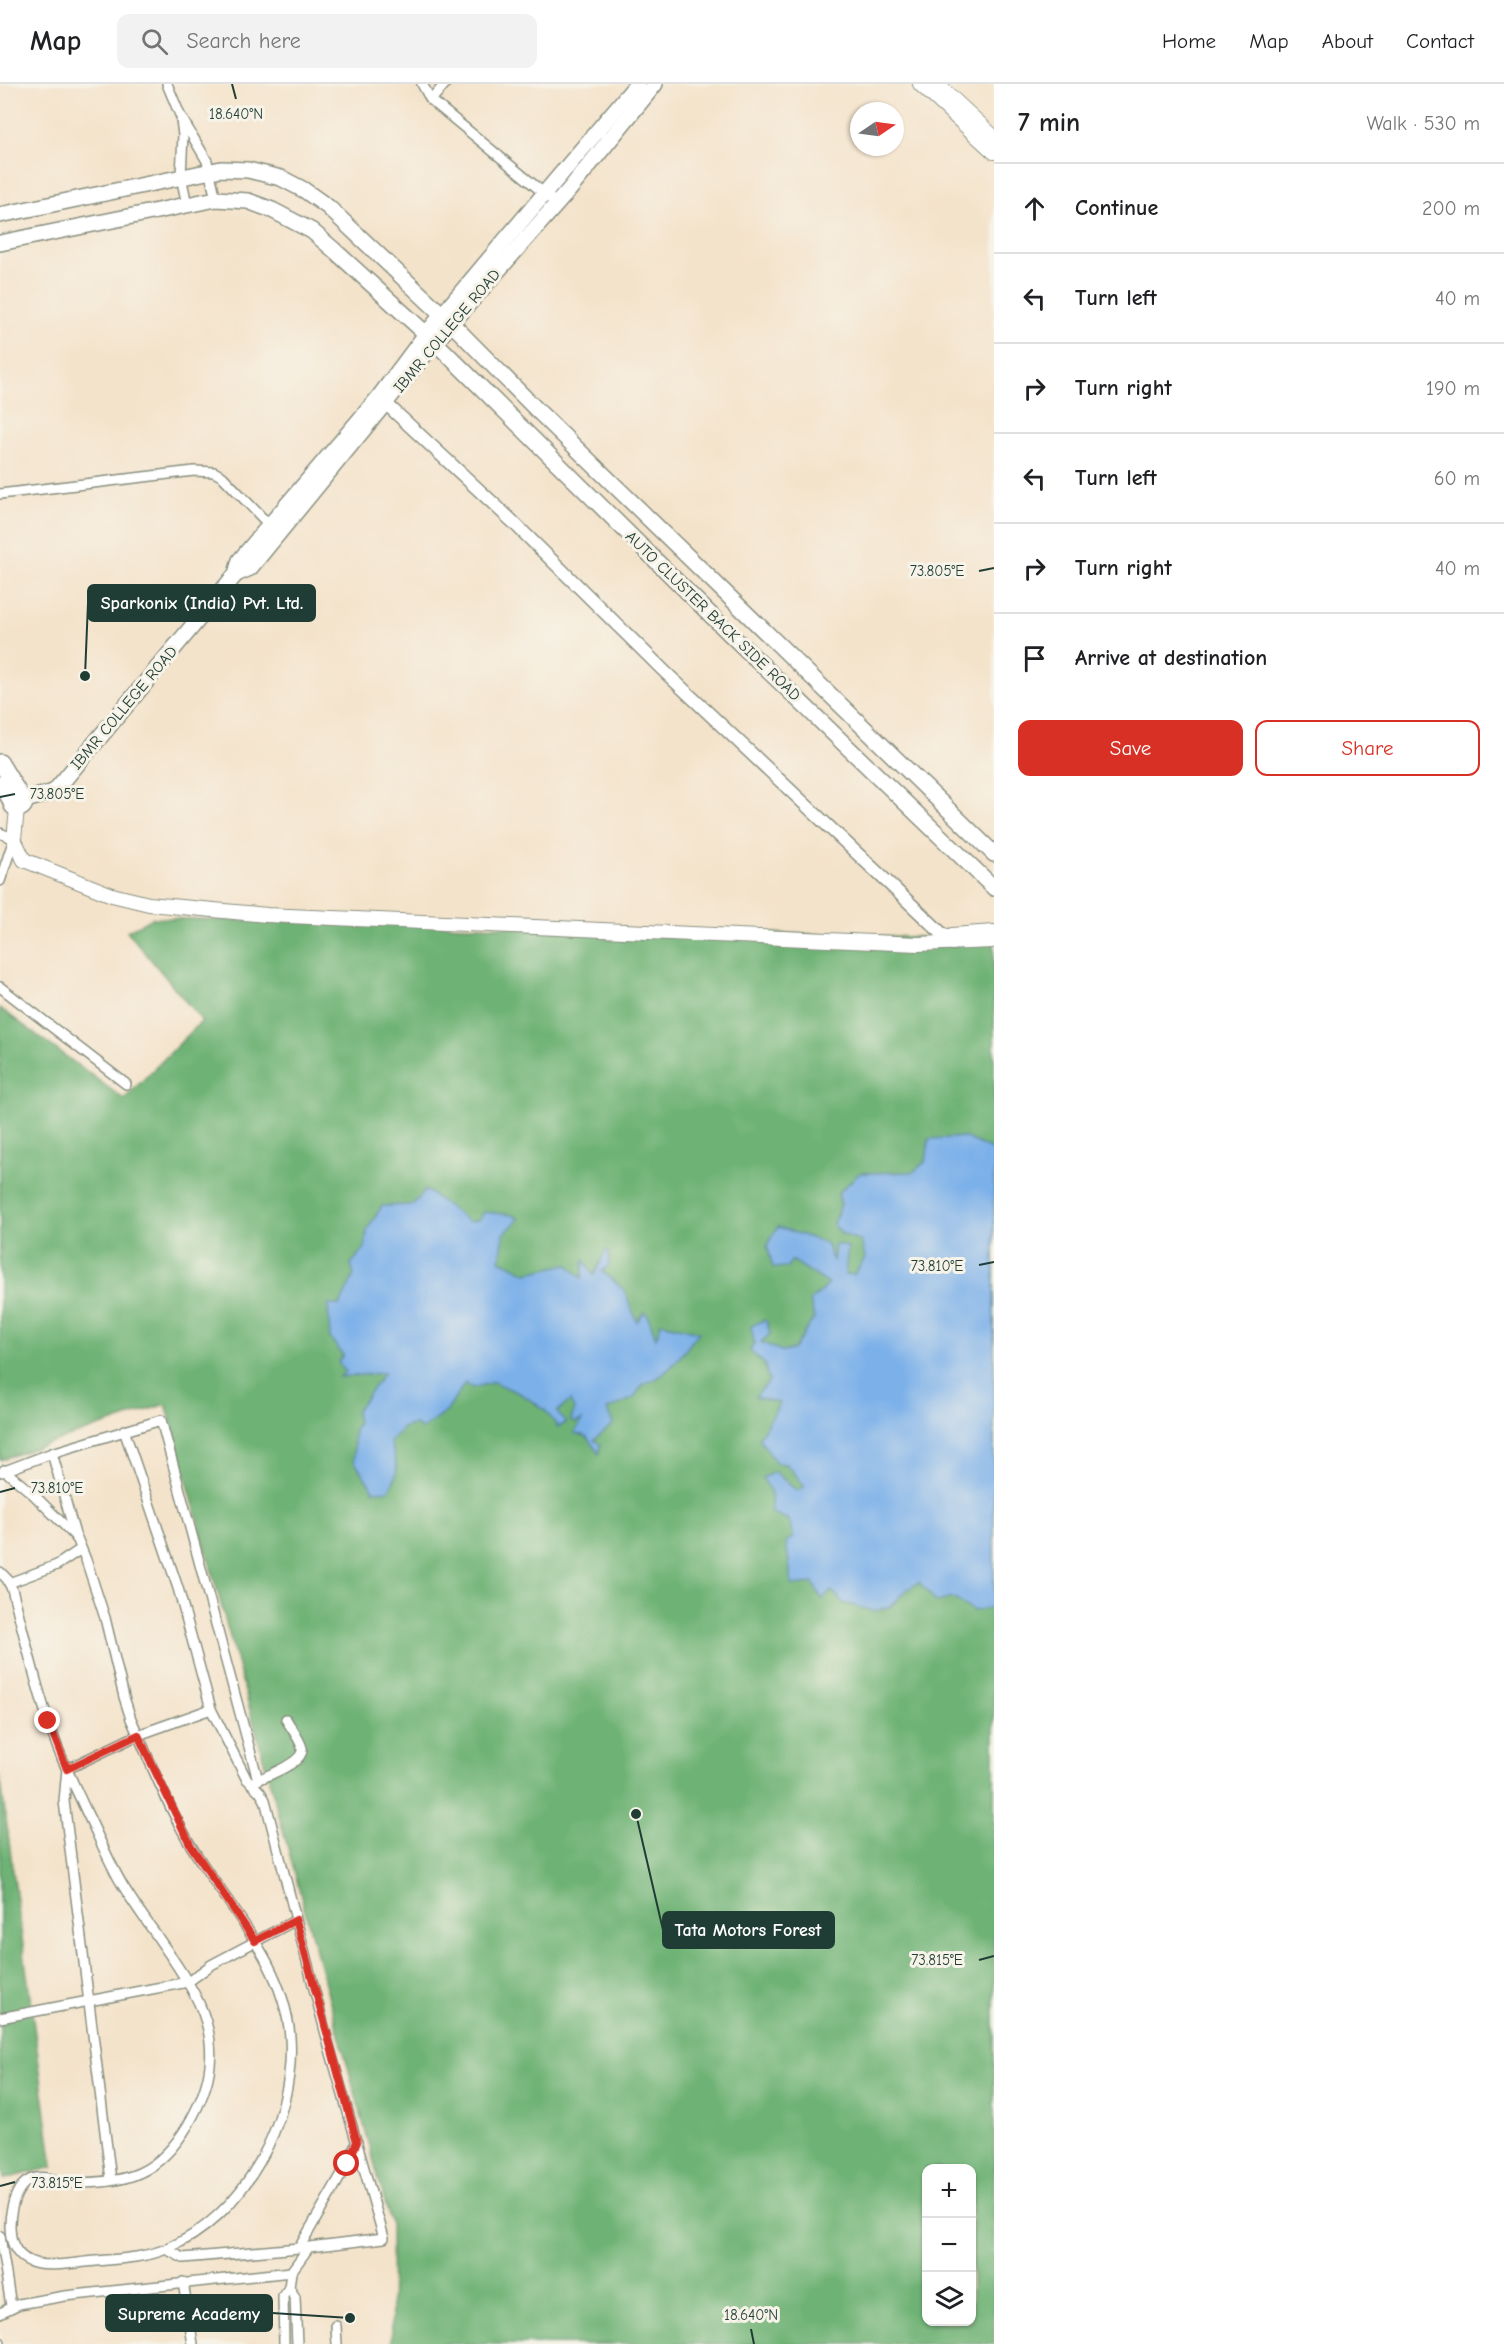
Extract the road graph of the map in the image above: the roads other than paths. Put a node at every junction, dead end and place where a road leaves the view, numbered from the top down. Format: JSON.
{"nodes":[{"id":1,"x":167,"y":84,"type":"edge"},
{"id":2,"x":422,"y":84,"type":"edge"},
{"id":3,"x":445,"y":84,"type":"edge"},
{"id":4,"x":637,"y":84,"type":"edge"},
{"id":5,"x":655,"y":84,"type":"edge"},
{"id":6,"x":920,"y":84,"type":"edge"},
{"id":7,"x":937,"y":84,"type":"edge"},
{"id":8,"x":431,"y":100,"type":"junction"},
{"id":9,"x":180,"y":115,"type":"junction"},
{"id":10,"x":993,"y":146,"type":"edge"},
{"id":11,"x":210,"y":171,"type":"junction"},
{"id":12,"x":181,"y":176,"type":"junction"},
{"id":13,"x":216,"y":199,"type":"junction"},
{"id":14,"x":551,"y":199,"type":"junction"},
{"id":15,"x":187,"y":205,"type":"junction"},
{"id":16,"x":0,"y":215,"type":"edge"},
{"id":17,"x":0,"y":243,"type":"edge"},
{"id":18,"x":447,"y":318,"type":"junction"},
{"id":19,"x":430,"y":338,"type":"junction"},
{"id":20,"x":383,"y":400,"type":"junction"},
{"id":21,"x":0,"y":494,"type":"edge"},
{"id":22,"x":274,"y":530,"type":"junction"},
{"id":23,"x":0,"y":762,"type":"edge"},
{"id":24,"x":0,"y":784,"type":"edge"},
{"id":25,"x":18,"y":801,"type":"junction"},
{"id":26,"x":0,"y":833,"type":"edge"},
{"id":27,"x":14,"y":839,"type":"junction"},
{"id":28,"x":994,"y":854,"type":"edge"},
{"id":29,"x":0,"y":880,"type":"edge"},
{"id":30,"x":994,"y":888,"type":"edge"},
{"id":31,"x":994,"y":932,"type":"edge"},
{"id":32,"x":949,"y":940,"type":"junction"},
{"id":33,"x":994,"y":941,"type":"edge"},
{"id":34,"x":0,"y":987,"type":"edge"},
{"id":35,"x":126,"y":1084,"type":"dead end"},
{"id":36,"x":124,"y":1430,"type":"junction"},
{"id":37,"x":52,"y":1453,"type":"junction"},
{"id":38,"x":2,"y":1472,"type":"edge"},
{"id":39,"x":77,"y":1538,"type":"junction"},
{"id":40,"x":81,"y":1549,"type":"junction"},
{"id":41,"x":0,"y":1572,"type":"edge"},
{"id":42,"x":9,"y":1582,"type":"junction"},
{"id":43,"x":211,"y":1709,"type":"junction"},
{"id":44,"x":286,"y":1719,"type":"dead end"},
{"id":45,"x":138,"y":1735,"type":"junction"},
{"id":46,"x":67,"y":1769,"type":"junction"},
{"id":47,"x":255,"y":1781,"type":"junction"},
{"id":48,"x":296,"y":1920,"type":"junction"},
{"id":49,"x":255,"y":1941,"type":"junction"},
{"id":50,"x":188,"y":1982,"type":"junction"},
{"id":51,"x":88,"y":2002,"type":"junction"},
{"id":52,"x":0,"y":2018,"type":"edge"},
{"id":53,"x":357,"y":2142,"type":"junction"},
{"id":54,"x":111,"y":2180,"type":"junction"},
{"id":55,"x":0,"y":2236,"type":"edge"},
{"id":56,"x":166,"y":2249,"type":"junction"},
{"id":57,"x":291,"y":2272,"type":"junction"},
{"id":58,"x":183,"y":2282,"type":"junction"},
{"id":59,"x":289,"y":2288,"type":"junction"},
{"id":60,"x":11,"y":2306,"type":"junction"},
{"id":61,"x":0,"y":2313,"type":"edge"},
{"id":62,"x":336,"y":2326,"type":"dead end"},
{"id":63,"x":193,"y":2344,"type":"edge"},
{"id":64,"x":284,"y":2344,"type":"edge"},
{"id":65,"x":289,"y":2344,"type":"edge"},
{"id":66,"x":297,"y":2344,"type":"edge"},
{"id":67,"x":337,"y":2344,"type":"edge"}],
"edges":[{"from":1,"to":9,"type":"street"},
{"from":2,"to":8,"type":"street"},
{"from":3,"to":8,"type":"street"},
{"from":4,"to":14,"type":"main road","name":"IBMR COLLEGE ROAD"},
{"from":5,"to":14,"type":"main road","name":"IBMR COLLEGE ROAD"},
{"from":6,"to":10,"type":"main road"},
{"from":7,"to":10,"type":"main road"},
{"from":8,"to":14,"type":"street"},
{"from":9,"to":11,"type":"street"},
{"from":9,"to":12,"type":"street"},
{"from":11,"to":12,"type":"main road","name":"AUTO CLUSTER BACK SIDE ROAD"},
{"from":11,"to":13,"type":"street"},
{"from":11,"to":18,"type":"main road","name":"AUTO CLUSTER BACK SIDE ROAD"},
{"from":12,"to":15,"type":"street"},
{"from":12,"to":16,"type":"main road","name":"AUTO CLUSTER BACK SIDE ROAD"},
{"from":13,"to":15,"type":"main road","name":"AUTO CLUSTER BACK SIDE ROAD"},
{"from":13,"to":19,"type":"main road","name":"AUTO CLUSTER BACK SIDE ROAD"},
{"from":14,"to":18,"type":"main road","name":"IBMR COLLEGE ROAD"},
{"from":15,"to":17,"type":"main road","name":"AUTO CLUSTER BACK SIDE ROAD"},
{"from":18,"to":19,"type":"main road","name":"IBMR COLLEGE ROAD"},
{"from":18,"to":28,"type":"main road","name":"AUTO CLUSTER BACK SIDE ROAD"},
{"from":19,"to":20,"type":"main road","name":"IBMR COLLEGE ROAD"},
{"from":19,"to":30,"type":"main road","name":"AUTO CLUSTER BACK SIDE ROAD"},
{"from":20,"to":22,"type":"main road","name":"IBMR COLLEGE ROAD"},
{"from":20,"to":32,"type":"street"},
{"from":21,"to":22,"type":"street"},
{"from":22,"to":25,"type":"main road","name":"IBMR COLLEGE ROAD"},
{"from":23,"to":25,"type":"main road"},
{"from":24,"to":25,"type":"main road"},
{"from":25,"to":27,"type":"main road"},
{"from":26,"to":27,"type":"street"},
{"from":27,"to":29,"type":"street"},
{"from":27,"to":32,"type":"main road"},
{"from":31,"to":32,"type":"main road"},
{"from":32,"to":33,"type":"main road"},
{"from":34,"to":35,"type":"street"},
{"from":36,"to":37,"type":"street"},
{"from":36,"to":43,"type":"street"},
{"from":36,"to":47,"type":"street"},
{"from":37,"to":38,"type":"street"},
{"from":37,"to":39,"type":"street"},
{"from":38,"to":39,"type":"street"},
{"from":39,"to":40,"type":"street"},
{"from":40,"to":42,"type":"street"},
{"from":40,"to":45,"type":"street"},
{"from":41,"to":42,"type":"street"},
{"from":42,"to":46,"type":"street"},
{"from":43,"to":45,"type":"street"},
{"from":43,"to":47,"type":"street"},
{"from":44,"to":47,"type":"street"},
{"from":45,"to":46,"type":"street"},
{"from":45,"to":49,"type":"street"},
{"from":46,"to":50,"type":"street"},
{"from":46,"to":51,"type":"street"},
{"from":47,"to":48,"type":"street"},
{"from":48,"to":49,"type":"street"},
{"from":48,"to":53,"type":"street"},
{"from":49,"to":50,"type":"street"},
{"from":49,"to":56,"type":"street"},
{"from":50,"to":51,"type":"street"},
{"from":50,"to":54,"type":"street"},
{"from":51,"to":52,"type":"street"},
{"from":51,"to":54,"type":"street"},
{"from":53,"to":56,"type":"street"},
{"from":53,"to":57,"type":"street"},
{"from":54,"to":56,"type":"street"},
{"from":55,"to":60,"type":"street"},
{"from":57,"to":58,"type":"street"},
{"from":57,"to":59,"type":"street"},
{"from":58,"to":60,"type":"street"},
{"from":58,"to":63,"type":"street"},
{"from":59,"to":64,"type":"street"},
{"from":59,"to":66,"type":"street"},
{"from":60,"to":61,"type":"street"},
{"from":62,"to":67,"type":"street"},
{"from":64,"to":65,"type":"street"}]}
